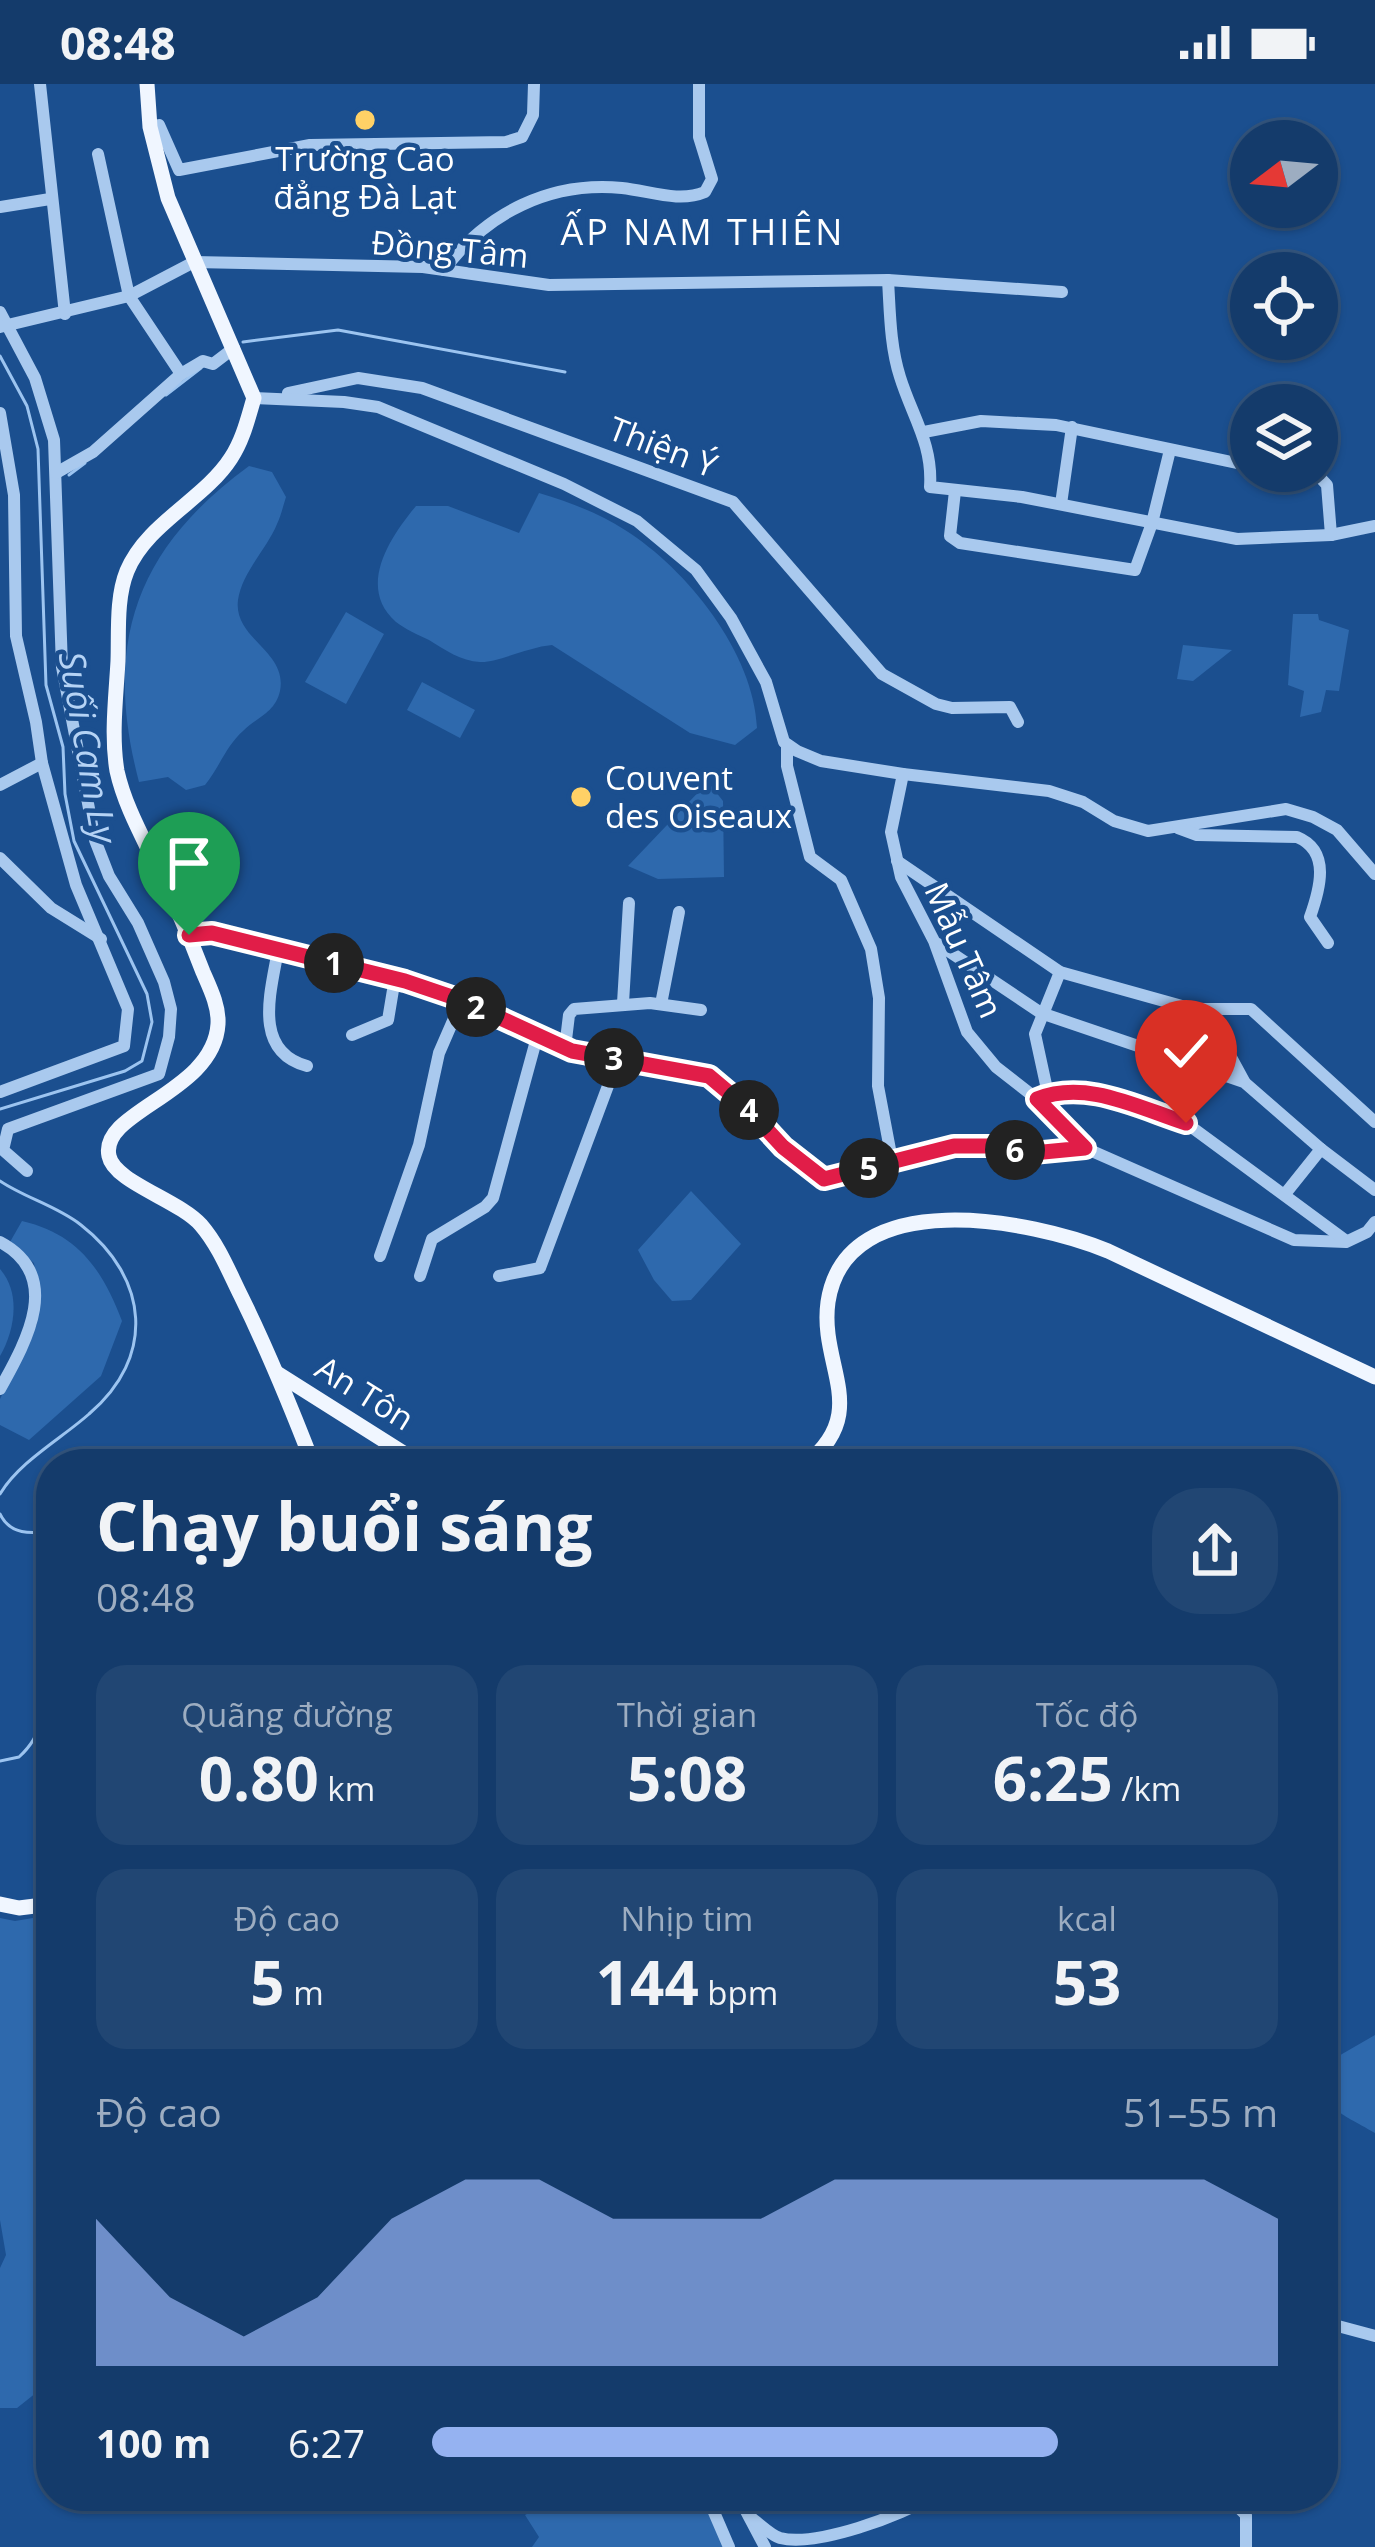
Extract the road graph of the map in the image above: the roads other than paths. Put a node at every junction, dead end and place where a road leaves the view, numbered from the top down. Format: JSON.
{"nodes":[{"id":1,"x":40,"y":84,"type":"edge"},
{"id":2,"x":147,"y":84,"type":"edge"},
{"id":3,"x":534,"y":84,"type":"edge"},
{"id":4,"x":699,"y":84,"type":"edge"},
{"id":5,"x":150,"y":127,"type":"junction"},
{"id":6,"x":98,"y":154,"type":"dead end"},
{"id":7,"x":50,"y":199,"type":"junction"},
{"id":8,"x":0,"y":207,"type":"edge"},
{"id":9,"x":194,"y":262,"type":"junction"},
{"id":10,"x":444,"y":270,"type":"junction"},
{"id":11,"x":888,"y":280,"type":"junction"},
{"id":12,"x":1062,"y":292,"type":"dead end"},
{"id":13,"x":129,"y":296,"type":"junction"},
{"id":14,"x":65,"y":314,"type":"junction"},
{"id":15,"x":2,"y":321,"type":"edge"},
{"id":16,"x":234,"y":348,"type":"junction"},
{"id":17,"x":182,"y":374,"type":"junction"},
{"id":18,"x":275,"y":397,"type":"junction"},
{"id":19,"x":254,"y":398,"type":"junction"},
{"id":20,"x":0,"y":413,"type":"edge"},
{"id":21,"x":1072,"y":427,"type":"junction"},
{"id":22,"x":924,"y":432,"type":"junction"},
{"id":23,"x":1170,"y":450,"type":"junction"},
{"id":24,"x":4,"y":452,"type":"edge"},
{"id":25,"x":1230,"y":462,"type":"edge"},
{"id":26,"x":56,"y":473,"type":"junction"},
{"id":27,"x":955,"y":491,"type":"junction"},
{"id":28,"x":1328,"y":492,"type":"edge"},
{"id":29,"x":1060,"y":504,"type":"junction"},
{"id":30,"x":1153,"y":523,"type":"junction"},
{"id":31,"x":1375,"y":526,"type":"edge"},
{"id":32,"x":1331,"y":535,"type":"junction"},
{"id":33,"x":9,"y":638,"type":"edge"},
{"id":34,"x":1018,"y":722,"type":"dead end"},
{"id":35,"x":787,"y":746,"type":"junction"},
{"id":36,"x":42,"y":763,"type":"junction"},
{"id":37,"x":903,"y":774,"type":"junction"},
{"id":38,"x":0,"y":784,"type":"edge"},
{"id":39,"x":1177,"y":828,"type":"junction"},
{"id":40,"x":0,"y":858,"type":"edge"},
{"id":41,"x":897,"y":861,"type":"junction"},
{"id":42,"x":1375,"y":874,"type":"edge"},
{"id":43,"x":629,"y":903,"type":"dead end"},
{"id":44,"x":679,"y":912,"type":"dead end"},
{"id":45,"x":189,"y":935,"type":"junction"},
{"id":46,"x":101,"y":939,"type":"junction"},
{"id":47,"x":934,"y":941,"type":"junction"},
{"id":48,"x":1328,"y":943,"type":"dead end"},
{"id":49,"x":278,"y":950,"type":"junction"},
{"id":50,"x":1060,"y":972,"type":"junction"},
{"id":51,"x":395,"y":978,"type":"junction"},
{"id":52,"x":461,"y":1000,"type":"junction"},
{"id":53,"x":623,"y":1003,"type":"junction"},
{"id":54,"x":661,"y":1004,"type":"junction"},
{"id":55,"x":1195,"y":1009,"type":"junction"},
{"id":56,"x":701,"y":1010,"type":"dead end"},
{"id":57,"x":1040,"y":1012,"type":"junction"},
{"id":58,"x":352,"y":1035,"type":"dead end"},
{"id":59,"x":537,"y":1036,"type":"junction"},
{"id":60,"x":565,"y":1048,"type":"junction"},
{"id":61,"x":618,"y":1059,"type":"junction"},
{"id":62,"x":307,"y":1066,"type":"dead end"},
{"id":63,"x":159,"y":1074,"type":"junction"},
{"id":64,"x":1244,"y":1082,"type":"junction"},
{"id":65,"x":174,"y":1091,"type":"junction"},
{"id":66,"x":0,"y":1092,"type":"edge"},
{"id":67,"x":1042,"y":1097,"type":"junction"},
{"id":68,"x":1375,"y":1122,"type":"edge"},
{"id":69,"x":1085,"y":1148,"type":"junction"},
{"id":70,"x":1321,"y":1149,"type":"junction"},
{"id":71,"x":892,"y":1160,"type":"junction"},
{"id":72,"x":27,"y":1172,"type":"dead end"},
{"id":73,"x":1375,"y":1190,"type":"edge"},
{"id":74,"x":1285,"y":1194,"type":"junction"},
{"id":75,"x":1374,"y":1228,"type":"edge"},
{"id":76,"x":1346,"y":1241,"type":"junction"},
{"id":77,"x":0,"y":1242,"type":"edge"},
{"id":78,"x":380,"y":1256,"type":"dead end"},
{"id":79,"x":420,"y":1276,"type":"dead end"},
{"id":80,"x":499,"y":1276,"type":"dead end"},
{"id":81,"x":277,"y":1373,"type":"junction"},
{"id":82,"x":1375,"y":1377,"type":"edge"},
{"id":83,"x":0,"y":1389,"type":"edge"},
{"id":84,"x":307,"y":1449,"type":"edge"},
{"id":85,"x":397,"y":1449,"type":"edge"},
{"id":86,"x":823,"y":1449,"type":"edge"},
{"id":87,"x":0,"y":1904,"type":"edge"},
{"id":88,"x":36,"y":1906,"type":"edge"},
{"id":89,"x":1338,"y":2326,"type":"edge"},
{"id":90,"x":1375,"y":2336,"type":"edge"},
{"id":91,"x":713,"y":2511,"type":"edge"},
{"id":92,"x":747,"y":2511,"type":"edge"},
{"id":93,"x":896,"y":2511,"type":"edge"},
{"id":94,"x":1240,"y":2511,"type":"edge"},
{"id":95,"x":750,"y":2516,"type":"junction"},
{"id":96,"x":729,"y":2547,"type":"edge"},
{"id":97,"x":765,"y":2547,"type":"edge"},
{"id":98,"x":1246,"y":2547,"type":"edge"}],
"edges":[{"from":1,"to":7,"type":"street"},
{"from":2,"to":5,"type":"main road"},
{"from":3,"to":5,"type":"street"},
{"from":4,"to":10,"type":"street"},
{"from":5,"to":9,"type":"main road"},
{"from":6,"to":13,"type":"street"},
{"from":7,"to":8,"type":"street"},
{"from":7,"to":14,"type":"street"},
{"from":9,"to":10,"type":"street","name":"Đồng Tâm"},
{"from":9,"to":13,"type":"street"},
{"from":9,"to":16,"type":"main road"},
{"from":10,"to":11,"type":"street","name":"Đồng Tâm"},
{"from":11,"to":12,"type":"street","name":"Đồng Tâm"},
{"from":11,"to":22,"type":"street"},
{"from":13,"to":14,"type":"street"},
{"from":13,"to":17,"type":"street"},
{"from":14,"to":15,"type":"street"},
{"from":15,"to":26,"type":"street"},
{"from":16,"to":17,"type":"street"},
{"from":16,"to":19,"type":"main road"},
{"from":17,"to":26,"type":"street"},
{"from":18,"to":19,"type":"street"},
{"from":18,"to":34,"type":"street","name":"Thiện Ý"},
{"from":18,"to":35,"type":"street"},
{"from":19,"to":45,"type":"main road"},
{"from":20,"to":24,"type":"street"},
{"from":21,"to":22,"type":"street"},
{"from":21,"to":23,"type":"street"},
{"from":21,"to":29,"type":"street"},
{"from":22,"to":27,"type":"street"},
{"from":23,"to":25,"type":"street"},
{"from":23,"to":30,"type":"street"},
{"from":24,"to":33,"type":"street"},
{"from":26,"to":63,"type":"street"},
{"from":27,"to":29,"type":"street"},
{"from":27,"to":30,"type":"street"},
{"from":28,"to":32,"type":"street"},
{"from":29,"to":30,"type":"street"},
{"from":30,"to":32,"type":"street"},
{"from":31,"to":32,"type":"street"},
{"from":33,"to":36,"type":"street"},
{"from":35,"to":37,"type":"street"},
{"from":35,"to":71,"type":"street"},
{"from":36,"to":38,"type":"street"},
{"from":36,"to":46,"type":"street"},
{"from":37,"to":39,"type":"street"},
{"from":37,"to":41,"type":"street","name":"Mẫu Tâm"},
{"from":39,"to":42,"type":"street"},
{"from":39,"to":48,"type":"street"},
{"from":40,"to":46,"type":"street"},
{"from":41,"to":47,"type":"street","name":"Mẫu Tâm"},
{"from":41,"to":50,"type":"street"},
{"from":43,"to":53,"type":"street"},
{"from":44,"to":54,"type":"street"},
{"from":45,"to":49,"type":"street"},
{"from":45,"to":65,"type":"main road"},
{"from":46,"to":66,"type":"street"},
{"from":47,"to":57,"type":"street"},
{"from":47,"to":67,"type":"street","name":"Mẫu Tâm"},
{"from":49,"to":51,"type":"street"},
{"from":49,"to":62,"type":"street"},
{"from":50,"to":55,"type":"street"},
{"from":50,"to":57,"type":"street"},
{"from":51,"to":52,"type":"street"},
{"from":51,"to":58,"type":"street"},
{"from":52,"to":59,"type":"street"},
{"from":52,"to":78,"type":"street"},
{"from":53,"to":54,"type":"street"},
{"from":53,"to":60,"type":"street"},
{"from":54,"to":56,"type":"street"},
{"from":55,"to":64,"type":"street"},
{"from":55,"to":68,"type":"street"},
{"from":57,"to":64,"type":"street"},
{"from":57,"to":67,"type":"street"},
{"from":59,"to":60,"type":"street"},
{"from":59,"to":79,"type":"street"},
{"from":60,"to":61,"type":"street"},
{"from":61,"to":71,"type":"street"},
{"from":61,"to":80,"type":"street"},
{"from":63,"to":65,"type":"street"},
{"from":63,"to":72,"type":"street"},
{"from":64,"to":70,"type":"street"},
{"from":65,"to":81,"type":"main road"},
{"from":67,"to":69,"type":"street","name":"Mẫu Tâm"},
{"from":67,"to":74,"type":"street"},
{"from":69,"to":71,"type":"street"},
{"from":69,"to":76,"type":"street","name":"Mẫu Tâm"},
{"from":70,"to":73,"type":"street"},
{"from":70,"to":74,"type":"street"},
{"from":74,"to":76,"type":"street"},
{"from":75,"to":76,"type":"street"},
{"from":77,"to":83,"type":"street"},
{"from":81,"to":84,"type":"main road"},
{"from":81,"to":85,"type":"main road","name":"An Tôn"},
{"from":82,"to":86,"type":"main road"},
{"from":87,"to":88,"type":"main road"},
{"from":89,"to":90,"type":"street"},
{"from":91,"to":96,"type":"street"},
{"from":92,"to":95,"type":"street"},
{"from":93,"to":95,"type":"street"},
{"from":94,"to":98,"type":"street"},
{"from":95,"to":97,"type":"street"}]}
